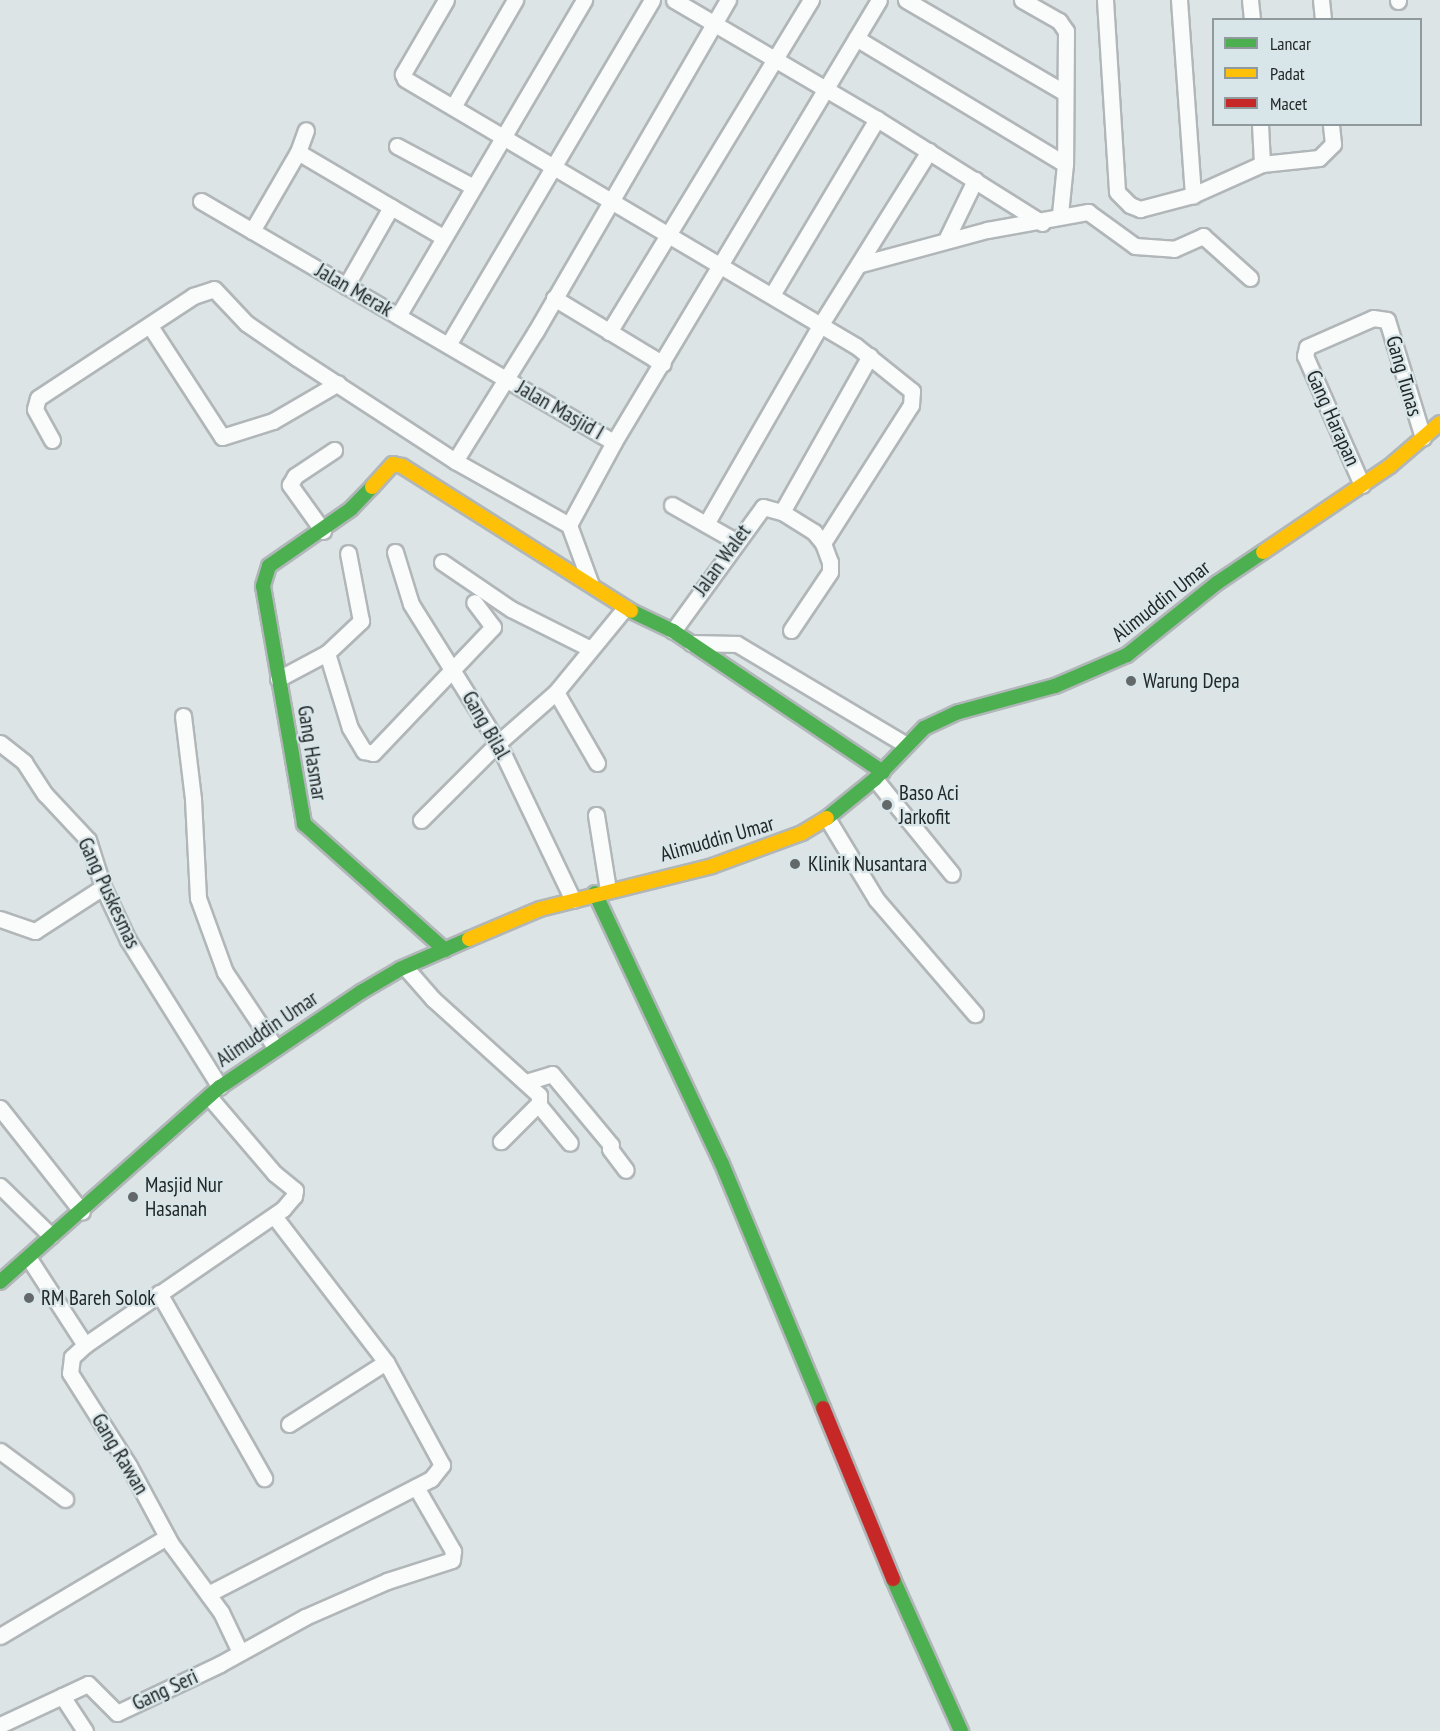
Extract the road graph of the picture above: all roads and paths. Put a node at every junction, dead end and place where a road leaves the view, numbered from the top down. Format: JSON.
{"nodes":[{"id":1,"x":446,"y":0,"type":"edge"},
{"id":2,"x":515,"y":0,"type":"edge"},
{"id":3,"x":584,"y":0,"type":"edge"},
{"id":4,"x":652,"y":0,"type":"edge"},
{"id":5,"x":674,"y":0,"type":"edge"},
{"id":6,"x":728,"y":0,"type":"edge"},
{"id":7,"x":811,"y":0,"type":"edge"},
{"id":8,"x":879,"y":0,"type":"edge"},
{"id":9,"x":906,"y":0,"type":"edge"},
{"id":10,"x":1022,"y":0,"type":"edge"},
{"id":11,"x":1105,"y":0,"type":"edge"},
{"id":12,"x":1179,"y":0,"type":"edge"},
{"id":13,"x":1250,"y":0,"type":"edge"},
{"id":14,"x":1321,"y":0,"type":"edge"},
{"id":15,"x":1252,"y":18,"type":"edge"},
{"id":16,"x":1323,"y":18,"type":"edge"},
{"id":17,"x":715,"y":22,"type":"junction"},
{"id":18,"x":856,"y":38,"type":"junction"},
{"id":19,"x":774,"y":60,"type":"junction"},
{"id":20,"x":824,"y":89,"type":"junction"},
{"id":21,"x":1065,"y":93,"type":"junction"},
{"id":22,"x":453,"y":106,"type":"junction"},
{"id":23,"x":877,"y":119,"type":"junction"},
{"id":24,"x":1260,"y":126,"type":"edge"},
{"id":25,"x":1331,"y":126,"type":"edge"},
{"id":26,"x":306,"y":130,"type":"dead end"},
{"id":27,"x":503,"y":136,"type":"junction"},
{"id":28,"x":397,"y":146,"type":"dead end"},
{"id":29,"x":929,"y":151,"type":"junction"},
{"id":30,"x":298,"y":152,"type":"junction"},
{"id":31,"x":1065,"y":164,"type":"junction"},
{"id":32,"x":1262,"y":164,"type":"junction"},
{"id":33,"x":552,"y":166,"type":"junction"},
{"id":34,"x":975,"y":180,"type":"junction"},
{"id":35,"x":472,"y":186,"type":"junction"},
{"id":36,"x":1193,"y":195,"type":"junction"},
{"id":37,"x":610,"y":200,"type":"junction"},
{"id":38,"x":201,"y":201,"type":"dead end"},
{"id":39,"x":391,"y":207,"type":"junction"},
{"id":40,"x":1060,"y":214,"type":"junction"},
{"id":41,"x":1042,"y":223,"type":"junction"},
{"id":42,"x":252,"y":231,"type":"junction"},
{"id":43,"x":670,"y":235,"type":"junction"},
{"id":44,"x":441,"y":236,"type":"junction"},
{"id":45,"x":946,"y":240,"type":"junction"},
{"id":46,"x":861,"y":264,"type":"junction"},
{"id":47,"x":720,"y":265,"type":"junction"},
{"id":48,"x":1251,"y":278,"type":"dead end"},
{"id":49,"x":346,"y":286,"type":"junction"},
{"id":50,"x":772,"y":295,"type":"junction"},
{"id":51,"x":555,"y":298,"type":"junction"},
{"id":52,"x":398,"y":316,"type":"junction"},
{"id":53,"x":821,"y":324,"type":"junction"},
{"id":54,"x":150,"y":326,"type":"junction"},
{"id":55,"x":609,"y":332,"type":"junction"},
{"id":56,"x":447,"y":345,"type":"junction"},
{"id":57,"x":1305,"y":352,"type":"joint"},
{"id":58,"x":870,"y":356,"type":"junction"},
{"id":59,"x":663,"y":364,"type":"junction"},
{"id":60,"x":506,"y":379,"type":"junction"},
{"id":61,"x":338,"y":383,"type":"junction"},
{"id":62,"x":1440,"y":424,"type":"edge"},
{"id":63,"x":1423,"y":438,"type":"junction"},
{"id":64,"x":52,"y":440,"type":"dead end"},
{"id":65,"x":614,"y":442,"type":"junction"},
{"id":66,"x":334,"y":450,"type":"dead end"},
{"id":67,"x":455,"y":461,"type":"junction"},
{"id":68,"x":1362,"y":485,"type":"junction"},
{"id":69,"x":672,"y":505,"type":"dead end"},
{"id":70,"x":782,"y":512,"type":"junction"},
{"id":71,"x":706,"y":524,"type":"junction"},
{"id":72,"x":569,"y":525,"type":"junction"},
{"id":73,"x":323,"y":531,"type":"junction"},
{"id":74,"x":737,"y":542,"type":"junction"},
{"id":75,"x":824,"y":543,"type":"junction"},
{"id":76,"x":395,"y":552,"type":"dead end"},
{"id":77,"x":348,"y":553,"type":"dead end"},
{"id":78,"x":442,"y":562,"type":"dead end"},
{"id":79,"x":590,"y":582,"type":"junction"},
{"id":80,"x":474,"y":602,"type":"dead end"},
{"id":81,"x":625,"y":608,"type":"junction"},
{"id":82,"x":791,"y":630,"type":"dead end"},
{"id":83,"x":673,"y":631,"type":"junction"},
{"id":84,"x":691,"y":643,"type":"junction"},
{"id":85,"x":591,"y":649,"type":"junction"},
{"id":86,"x":327,"y":653,"type":"junction"},
{"id":87,"x":452,"y":668,"type":"junction"},
{"id":88,"x":278,"y":679,"type":"junction"},
{"id":89,"x":556,"y":692,"type":"junction"},
{"id":90,"x":183,"y":716,"type":"dead end"},
{"id":91,"x":498,"y":742,"type":"junction"},
{"id":92,"x":0,"y":743,"type":"edge"},
{"id":93,"x":904,"y":744,"type":"junction"},
{"id":94,"x":597,"y":763,"type":"dead end"},
{"id":95,"x":879,"y":776,"type":"junction"},
{"id":96,"x":596,"y":815,"type":"dead end"},
{"id":97,"x":827,"y":818,"type":"junction"},
{"id":98,"x":421,"y":820,"type":"dead end"},
{"id":99,"x":952,"y":874,"type":"dead end"},
{"id":100,"x":103,"y":887,"type":"junction"},
{"id":101,"x":602,"y":892,"type":"junction"},
{"id":102,"x":573,"y":900,"type":"junction"},
{"id":103,"x":0,"y":919,"type":"edge"},
{"id":104,"x":445,"y":950,"type":"junction"},
{"id":105,"x":405,"y":967,"type":"junction"},
{"id":106,"x":975,"y":1014,"type":"dead end"},
{"id":107,"x":275,"y":1047,"type":"junction"},
{"id":108,"x":526,"y":1082,"type":"junction"},
{"id":109,"x":215,"y":1092,"type":"junction"},
{"id":110,"x":537,"y":1104,"type":"junction"},
{"id":111,"x":0,"y":1108,"type":"edge"},
{"id":112,"x":501,"y":1140,"type":"dead end"},
{"id":113,"x":570,"y":1143,"type":"dead end"},
{"id":114,"x":626,"y":1170,"type":"dead end"},
{"id":115,"x":0,"y":1186,"type":"edge"},
{"id":116,"x":82,"y":1212,"type":"junction"},
{"id":117,"x":274,"y":1216,"type":"junction"},
{"id":118,"x":51,"y":1236,"type":"junction"},
{"id":119,"x":28,"y":1257,"type":"junction"},
{"id":120,"x":0,"y":1282,"type":"edge"},
{"id":121,"x":159,"y":1293,"type":"junction"},
{"id":122,"x":84,"y":1345,"type":"junction"},
{"id":123,"x":386,"y":1362,"type":"junction"},
{"id":124,"x":289,"y":1424,"type":"dead end"},
{"id":125,"x":0,"y":1451,"type":"edge"},
{"id":126,"x":264,"y":1478,"type":"dead end"},
{"id":127,"x":416,"y":1487,"type":"junction"},
{"id":128,"x":65,"y":1499,"type":"dead end"},
{"id":129,"x":167,"y":1537,"type":"junction"},
{"id":130,"x":208,"y":1594,"type":"junction"},
{"id":131,"x":0,"y":1636,"type":"edge"},
{"id":132,"x":240,"y":1652,"type":"junction"},
{"id":133,"x":62,"y":1696,"type":"junction"},
{"id":134,"x":10,"y":1725,"type":"edge"},
{"id":135,"x":85,"y":1731,"type":"edge"},
{"id":136,"x":961,"y":1731,"type":"edge"}],
"edges":[{"from":1,"to":22,"type":"street"},
{"from":2,"to":22,"type":"street"},
{"from":3,"to":27,"type":"street"},
{"from":4,"to":33,"type":"street"},
{"from":5,"to":17,"type":"street"},
{"from":6,"to":17,"type":"street"},
{"from":7,"to":19,"type":"street"},
{"from":8,"to":18,"type":"street"},
{"from":9,"to":21,"type":"street"},
{"from":10,"to":21,"type":"street"},
{"from":11,"to":36,"type":"street"},
{"from":12,"to":36,"type":"street"},
{"from":13,"to":15,"type":"street"},
{"from":14,"to":16,"type":"street"},
{"from":17,"to":19,"type":"street"},
{"from":17,"to":37,"type":"street"},
{"from":18,"to":20,"type":"street"},
{"from":18,"to":31,"type":"street"},
{"from":19,"to":20,"type":"street"},
{"from":19,"to":43,"type":"street"},
{"from":20,"to":23,"type":"street"},
{"from":20,"to":47,"type":"street"},
{"from":21,"to":31,"type":"street"},
{"from":22,"to":27,"type":"street"},
{"from":23,"to":29,"type":"street"},
{"from":23,"to":50,"type":"street"},
{"from":24,"to":32,"type":"street"},
{"from":25,"to":32,"type":"street"},
{"from":26,"to":30,"type":"street"},
{"from":27,"to":33,"type":"street"},
{"from":27,"to":35,"type":"street"},
{"from":28,"to":35,"type":"street"},
{"from":29,"to":34,"type":"street"},
{"from":29,"to":46,"type":"street"},
{"from":30,"to":39,"type":"street"},
{"from":30,"to":42,"type":"street"},
{"from":31,"to":40,"type":"street"},
{"from":32,"to":36,"type":"street"},
{"from":33,"to":37,"type":"street"},
{"from":33,"to":56,"type":"street"},
{"from":34,"to":41,"type":"street"},
{"from":34,"to":45,"type":"street"},
{"from":35,"to":44,"type":"street"},
{"from":37,"to":43,"type":"street"},
{"from":37,"to":51,"type":"street"},
{"from":38,"to":42,"type":"street","name":"Jalan Merak"},
{"from":39,"to":44,"type":"street"},
{"from":39,"to":49,"type":"street"},
{"from":40,"to":41,"type":"street"},
{"from":40,"to":48,"type":"street"},
{"from":41,"to":45,"type":"street"},
{"from":42,"to":49,"type":"street","name":"Jalan Merak"},
{"from":43,"to":47,"type":"street"},
{"from":43,"to":55,"type":"street"},
{"from":44,"to":52,"type":"street"},
{"from":45,"to":46,"type":"street"},
{"from":46,"to":53,"type":"street"},
{"from":47,"to":50,"type":"street"},
{"from":47,"to":59,"type":"street"},
{"from":49,"to":52,"type":"street","name":"Jalan Merak"},
{"from":50,"to":53,"type":"street"},
{"from":51,"to":55,"type":"street"},
{"from":51,"to":60,"type":"street"},
{"from":52,"to":56,"type":"street","name":"Jalan Merak"},
{"from":53,"to":58,"type":"street"},
{"from":53,"to":71,"type":"street"},
{"from":54,"to":61,"type":"street"},
{"from":54,"to":61,"type":"street"},
{"from":54,"to":64,"type":"street"},
{"from":55,"to":59,"type":"street"},
{"from":56,"to":60,"type":"street","name":"Jalan Merak"},
{"from":57,"to":63,"type":"street","name":"Gang Tunas"},
{"from":57,"to":68,"type":"street","name":"Gang Harapan"},
{"from":58,"to":70,"type":"street"},
{"from":58,"to":75,"type":"street"},
{"from":59,"to":65,"type":"street"},
{"from":60,"to":65,"type":"street","name":"Jalan Masjid I"},
{"from":60,"to":67,"type":"street"},
{"from":61,"to":67,"type":"street"},
{"from":62,"to":63,"type":"street","name":"Alimuddin Umar"},
{"from":63,"to":68,"type":"street","name":"Alimuddin Umar"},
{"from":65,"to":72,"type":"street"},
{"from":66,"to":73,"type":"street"},
{"from":67,"to":72,"type":"street"},
{"from":68,"to":93,"type":"street","name":"Alimuddin Umar"},
{"from":69,"to":71,"type":"street"},
{"from":70,"to":74,"type":"street","name":"Jalan Walet"},
{"from":70,"to":75,"type":"street"},
{"from":71,"to":74,"type":"street"},
{"from":72,"to":79,"type":"street"},
{"from":73,"to":79,"type":"street"},
{"from":73,"to":88,"type":"street","name":"Gang Hasmar"},
{"from":74,"to":83,"type":"street","name":"Jalan Walet"},
{"from":75,"to":82,"type":"street"},
{"from":76,"to":87,"type":"street","name":"Gang Bilal"},
{"from":77,"to":86,"type":"street"},
{"from":78,"to":85,"type":"street"},
{"from":79,"to":81,"type":"street"},
{"from":80,"to":87,"type":"street"},
{"from":81,"to":83,"type":"street"},
{"from":81,"to":85,"type":"street"},
{"from":83,"to":84,"type":"street"},
{"from":84,"to":93,"type":"street"},
{"from":84,"to":95,"type":"street"},
{"from":85,"to":89,"type":"street"},
{"from":86,"to":87,"type":"street"},
{"from":86,"to":88,"type":"street"},
{"from":87,"to":91,"type":"street","name":"Gang Bilal"},
{"from":88,"to":104,"type":"street","name":"Gang Hasmar"},
{"from":89,"to":91,"type":"street"},
{"from":89,"to":94,"type":"street"},
{"from":90,"to":107,"type":"street"},
{"from":91,"to":98,"type":"street"},
{"from":91,"to":102,"type":"street","name":"Gang Bilal"},
{"from":92,"to":100,"type":"street","name":"Gang Puskesmas"},
{"from":93,"to":95,"type":"street","name":"Alimuddin Umar"},
{"from":95,"to":97,"type":"street","name":"Alimuddin Umar"},
{"from":95,"to":99,"type":"street"},
{"from":96,"to":101,"type":"street"},
{"from":97,"to":101,"type":"street","name":"Alimuddin Umar"},
{"from":97,"to":106,"type":"street"},
{"from":100,"to":103,"type":"street"},
{"from":100,"to":109,"type":"street","name":"Gang Puskesmas"},
{"from":101,"to":102,"type":"street","name":"Alimuddin Umar"},
{"from":101,"to":136,"type":"street"},
{"from":102,"to":104,"type":"street","name":"Alimuddin Umar"},
{"from":104,"to":105,"type":"street","name":"Alimuddin Umar"},
{"from":105,"to":107,"type":"street","name":"Alimuddin Umar"},
{"from":105,"to":108,"type":"street"},
{"from":107,"to":109,"type":"street","name":"Alimuddin Umar"},
{"from":108,"to":110,"type":"street"},
{"from":108,"to":114,"type":"street"},
{"from":109,"to":116,"type":"street","name":"Alimuddin Umar"},
{"from":109,"to":117,"type":"street","name":"Gang Puskesmas"},
{"from":110,"to":112,"type":"street"},
{"from":110,"to":113,"type":"street"},
{"from":111,"to":116,"type":"street"},
{"from":115,"to":118,"type":"street"},
{"from":116,"to":118,"type":"street","name":"Alimuddin Umar"},
{"from":117,"to":121,"type":"street"},
{"from":117,"to":123,"type":"street"},
{"from":118,"to":119,"type":"street","name":"Alimuddin Umar"},
{"from":119,"to":120,"type":"street","name":"Alimuddin Umar"},
{"from":119,"to":122,"type":"street"},
{"from":121,"to":122,"type":"street"},
{"from":121,"to":126,"type":"street"},
{"from":122,"to":129,"type":"street","name":"Gang Rawan"},
{"from":123,"to":124,"type":"street"},
{"from":123,"to":127,"type":"street"},
{"from":125,"to":128,"type":"street"},
{"from":127,"to":130,"type":"street"},
{"from":127,"to":132,"type":"street"},
{"from":129,"to":130,"type":"street","name":"Gang Rawan"},
{"from":129,"to":131,"type":"street"},
{"from":130,"to":132,"type":"street","name":"Gang Rawan"},
{"from":132,"to":133,"type":"street","name":"Gang Seri"},
{"from":133,"to":134,"type":"street","name":"Gang Seri"},
{"from":133,"to":135,"type":"street"}]}
